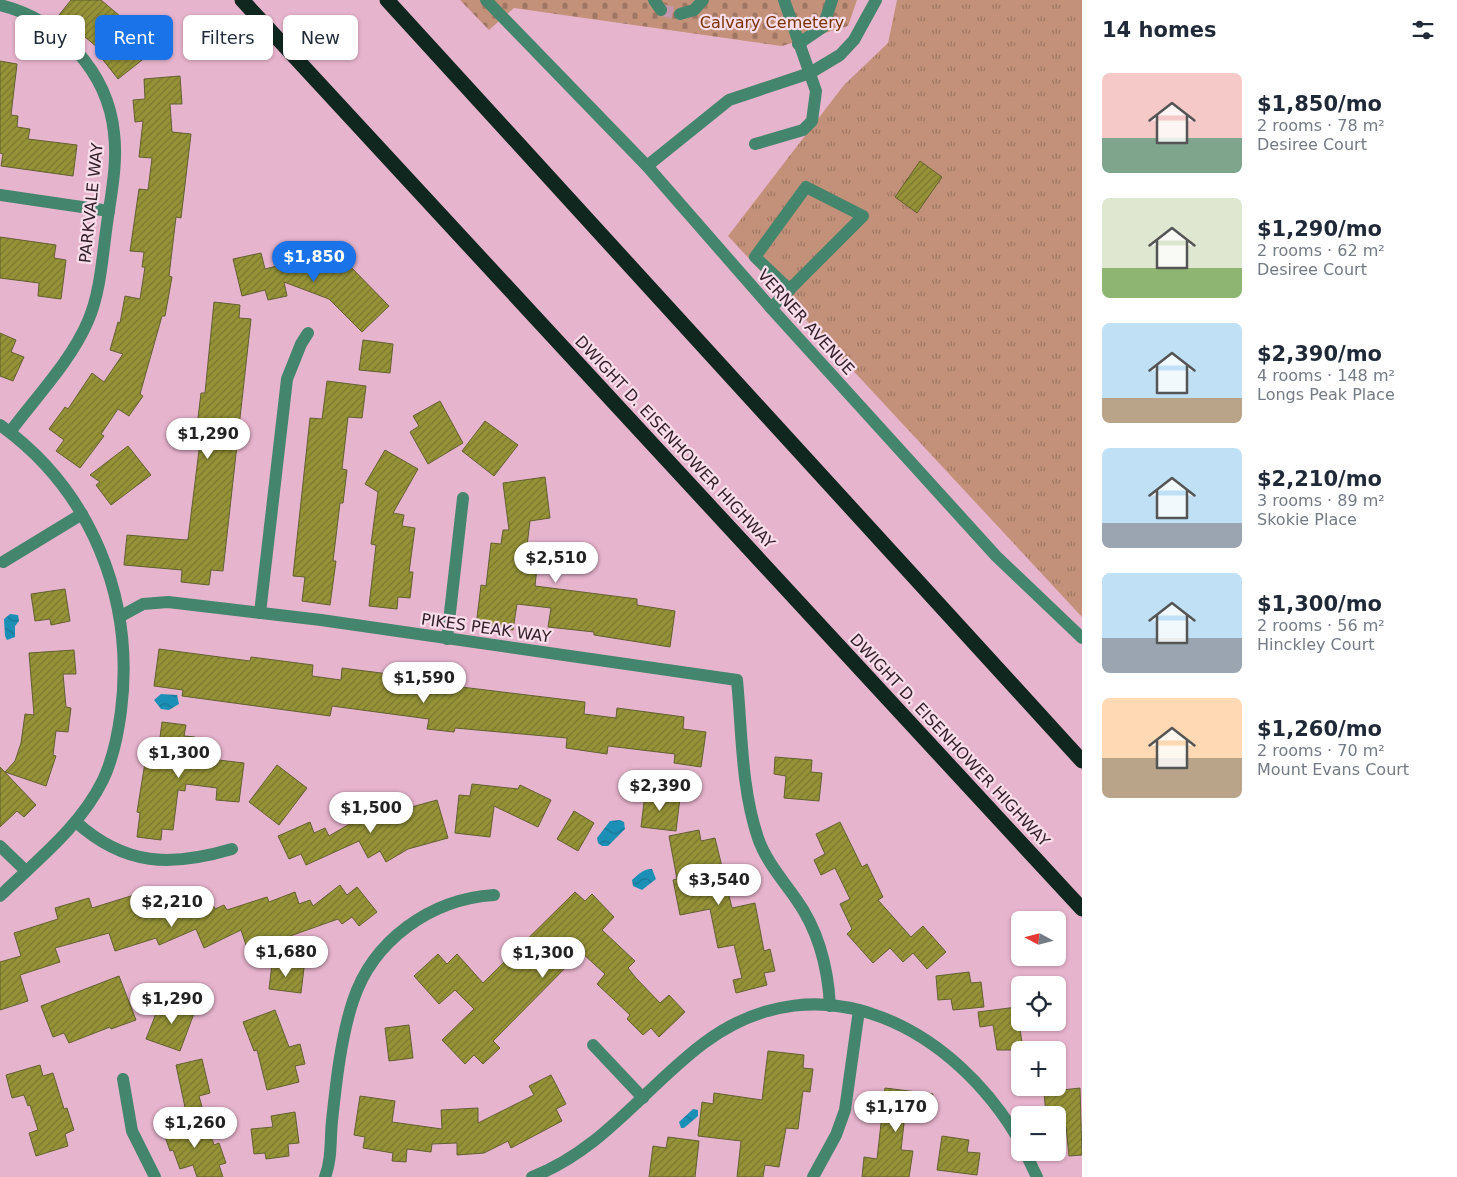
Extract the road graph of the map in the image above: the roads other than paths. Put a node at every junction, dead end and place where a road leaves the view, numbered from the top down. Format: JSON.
{"nodes":[{"id":1,"x":242,"y":0,"type":"edge"},
{"id":2,"x":387,"y":0,"type":"edge"},
{"id":3,"x":486,"y":0,"type":"edge"},
{"id":4,"x":703,"y":0,"type":"edge"},
{"id":5,"x":784,"y":0,"type":"edge"},
{"id":6,"x":832,"y":0,"type":"edge"},
{"id":7,"x":876,"y":0,"type":"edge"},
{"id":8,"x":0,"y":5,"type":"edge"},
{"id":9,"x":680,"y":14,"type":"tunnel mouth"},
{"id":10,"x":798,"y":44,"type":"junction"},
{"id":11,"x":810,"y":73,"type":"junction"},
{"id":12,"x":755,"y":144,"type":"dead end"},
{"id":13,"x":647,"y":166,"type":"junction"},
{"id":14,"x":0,"y":195,"type":"edge"},
{"id":15,"x":109,"y":210,"type":"junction"},
{"id":16,"x":790,"y":290,"type":"junction"},
{"id":17,"x":770,"y":308,"type":"junction"},
{"id":18,"x":308,"y":333,"type":"dead end"},
{"id":19,"x":5,"y":429,"type":"edge"},
{"id":20,"x":463,"y":498,"type":"dead end"},
{"id":21,"x":82,"y":514,"type":"junction"},
{"id":22,"x":3,"y":562,"type":"dead end"},
{"id":23,"x":260,"y":613,"type":"junction"},
{"id":24,"x":120,"y":616,"type":"junction"},
{"id":25,"x":1082,"y":638,"type":"edge"},
{"id":26,"x":447,"y":639,"type":"junction"},
{"id":27,"x":1082,"y":761,"type":"edge"},
{"id":28,"x":76,"y":822,"type":"junction"},
{"id":29,"x":0,"y":846,"type":"edge"},
{"id":30,"x":232,"y":849,"type":"dead end"},
{"id":31,"x":26,"y":871,"type":"junction"},
{"id":32,"x":494,"y":895,"type":"dead end"},
{"id":33,"x":0,"y":896,"type":"edge"},
{"id":34,"x":1082,"y":909,"type":"edge"},
{"id":35,"x":830,"y":1006,"type":"junction"},
{"id":36,"x":859,"y":1010,"type":"junction"},
{"id":37,"x":593,"y":1045,"type":"dead end"},
{"id":38,"x":123,"y":1079,"type":"dead end"},
{"id":39,"x":643,"y":1098,"type":"junction"},
{"id":40,"x":1011,"y":1129,"type":"edge"},
{"id":41,"x":1029,"y":1161,"type":"edge"},
{"id":42,"x":155,"y":1177,"type":"edge"},
{"id":43,"x":325,"y":1177,"type":"edge"},
{"id":44,"x":532,"y":1177,"type":"edge"},
{"id":45,"x":813,"y":1177,"type":"edge"},
{"id":46,"x":1037,"y":1177,"type":"edge"}],
"edges":[{"from":1,"to":34,"type":"highway","name":"DWIGHT D. EISENHOWER HIGHWAY"},
{"from":2,"to":27,"type":"highway"},
{"from":3,"to":13,"type":"street","name":"VERNER AVENUE"},
{"from":4,"to":9,"type":"street"},
{"from":5,"to":10,"type":"street"},
{"from":6,"to":10,"type":"street"},
{"from":7,"to":11,"type":"street"},
{"from":8,"to":15,"type":"street","name":"PARKVALE WAY"},
{"from":10,"to":11,"type":"street"},
{"from":11,"to":12,"type":"street"},
{"from":11,"to":13,"type":"street"},
{"from":13,"to":17,"type":"street","name":"VERNER AVENUE"},
{"from":14,"to":15,"type":"street"},
{"from":15,"to":19,"type":"street","name":"PARKVALE WAY"},
{"from":16,"to":16,"type":"street"},
{"from":16,"to":17,"type":"street"},
{"from":17,"to":25,"type":"street","name":"VERNER AVENUE"},
{"from":18,"to":23,"type":"street"},
{"from":19,"to":21,"type":"street"},
{"from":20,"to":26,"type":"street"},
{"from":21,"to":22,"type":"street"},
{"from":21,"to":24,"type":"street"},
{"from":23,"to":24,"type":"street","name":"PIKES PEAK WAY"},
{"from":23,"to":26,"type":"street","name":"PIKES PEAK WAY"},
{"from":24,"to":28,"type":"street"},
{"from":26,"to":35,"type":"street","name":"PIKES PEAK WAY"},
{"from":28,"to":30,"type":"street"},
{"from":28,"to":31,"type":"street"},
{"from":29,"to":31,"type":"street"},
{"from":31,"to":33,"type":"street"},
{"from":32,"to":43,"type":"street"},
{"from":35,"to":36,"type":"street"},
{"from":35,"to":39,"type":"street"},
{"from":36,"to":40,"type":"street"},
{"from":36,"to":45,"type":"street"},
{"from":37,"to":39,"type":"street"},
{"from":38,"to":42,"type":"street"},
{"from":39,"to":44,"type":"street"},
{"from":41,"to":46,"type":"street"}]}
